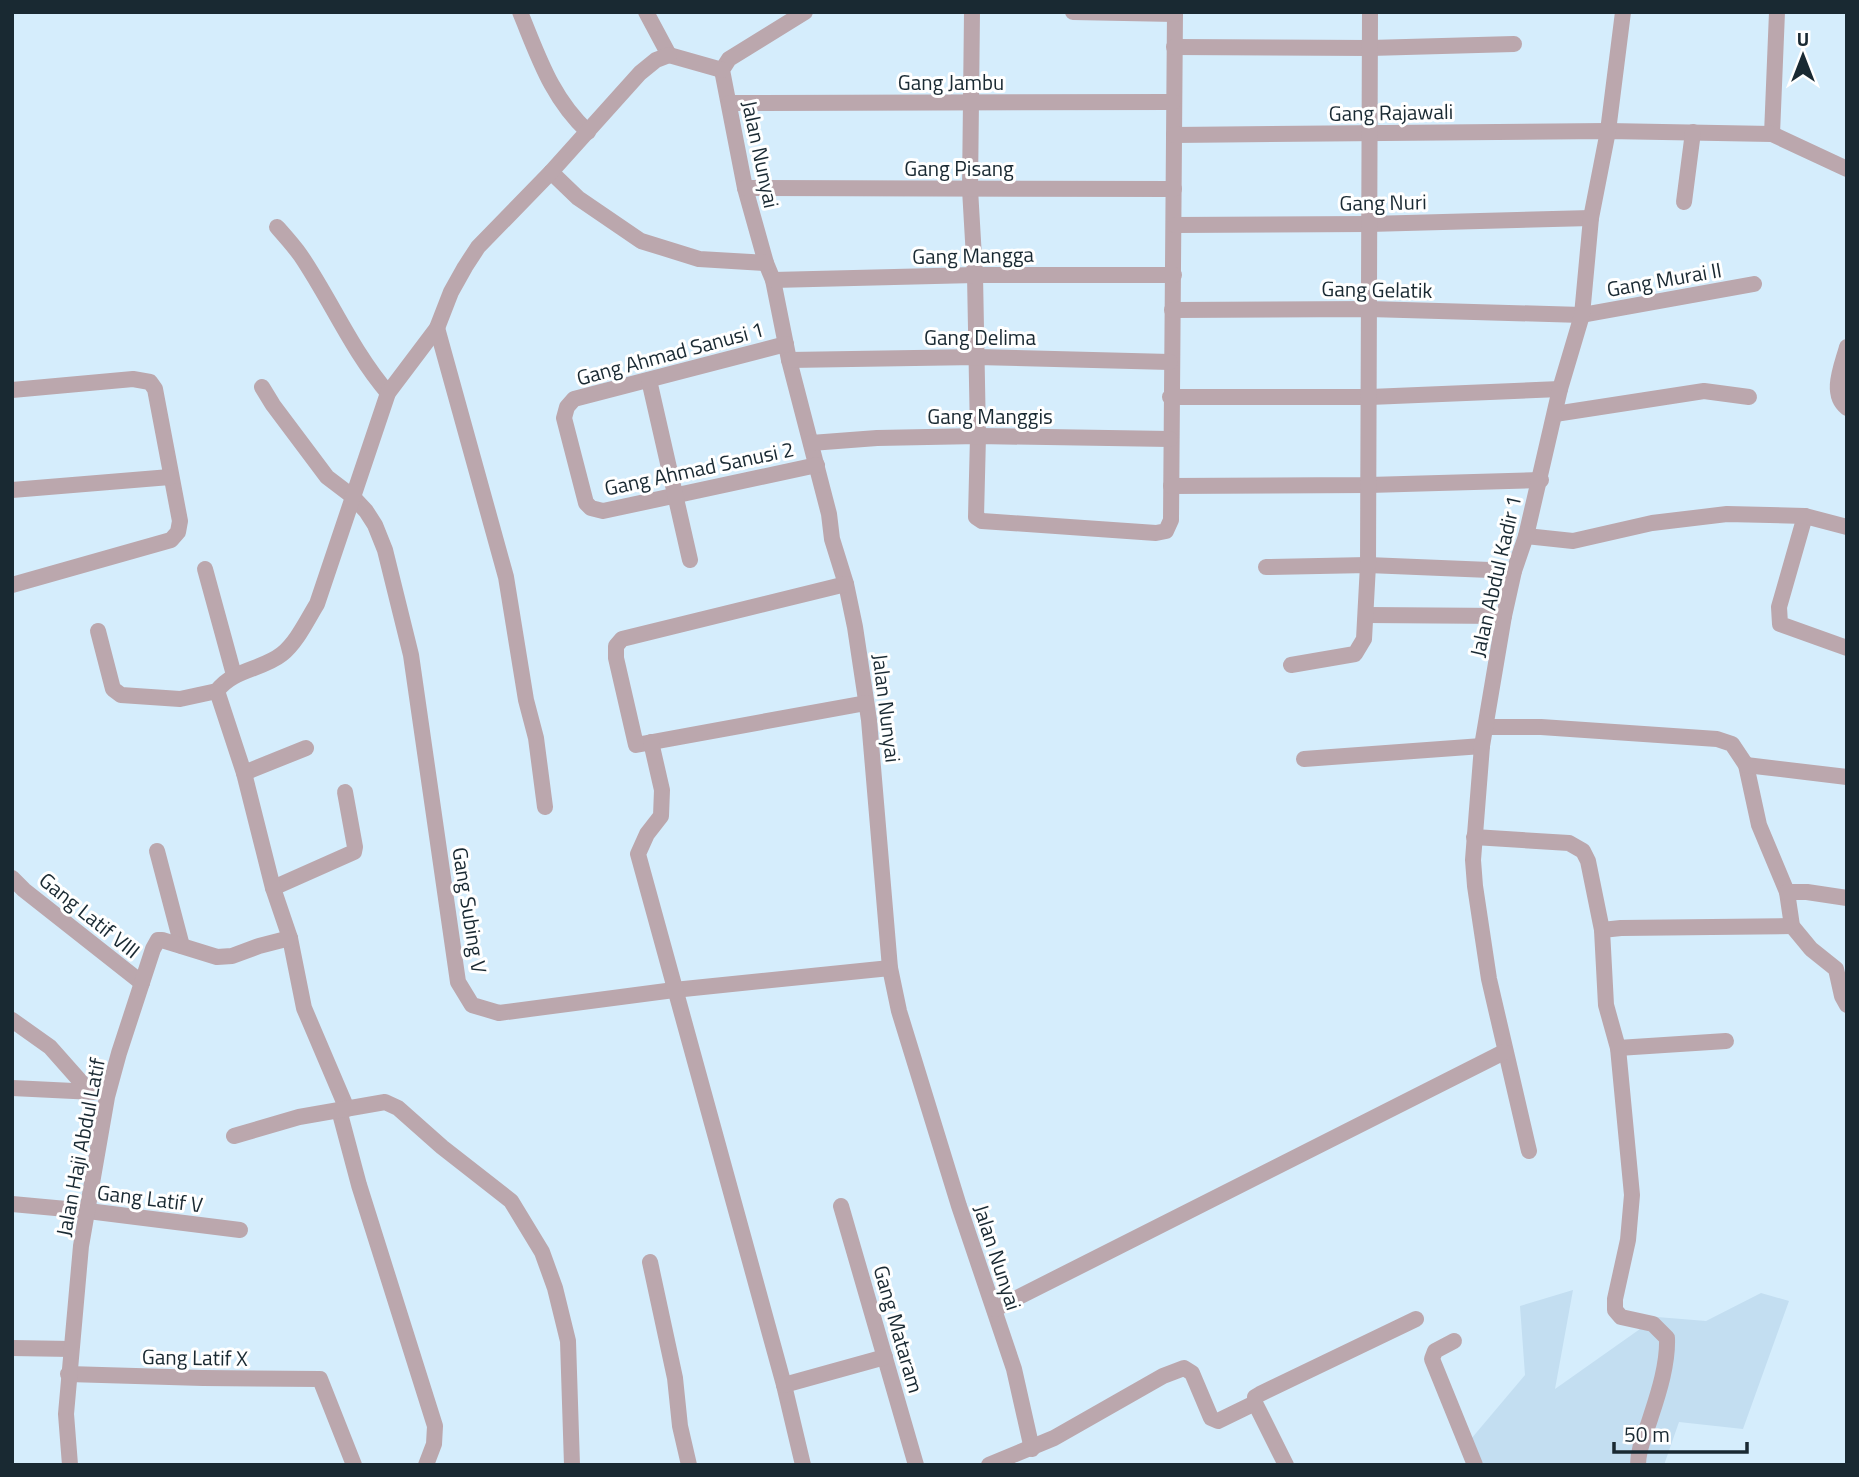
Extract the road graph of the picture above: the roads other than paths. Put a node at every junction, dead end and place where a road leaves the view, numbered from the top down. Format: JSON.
{"nodes":[{"id":1,"x":520,"y":12,"type":"edge"},
{"id":2,"x":646,"y":12,"type":"edge"},
{"id":3,"x":805,"y":12,"type":"edge"},
{"id":4,"x":972,"y":12,"type":"edge"},
{"id":5,"x":1073,"y":12,"type":"edge"},
{"id":6,"x":1370,"y":12,"type":"edge"},
{"id":7,"x":1623,"y":12,"type":"edge"},
{"id":8,"x":1777,"y":12,"type":"edge"},
{"id":9,"x":1175,"y":13,"type":"edge"},
{"id":10,"x":1514,"y":44,"type":"dead end"},
{"id":11,"x":1174,"y":47,"type":"junction"},
{"id":12,"x":1370,"y":48,"type":"junction"},
{"id":13,"x":669,"y":55,"type":"junction"},
{"id":14,"x":722,"y":70,"type":"junction"},
{"id":15,"x":1173,"y":102,"type":"junction"},
{"id":16,"x":729,"y":103,"type":"junction"},
{"id":17,"x":970,"y":104,"type":"junction"},
{"id":18,"x":1608,"y":131,"type":"junction"},
{"id":19,"x":588,"y":132,"type":"junction"},
{"id":20,"x":1693,"y":132,"type":"junction"},
{"id":21,"x":1369,"y":133,"type":"junction"},
{"id":22,"x":1772,"y":134,"type":"junction"},
{"id":23,"x":1174,"y":135,"type":"junction"},
{"id":24,"x":1847,"y":169,"type":"edge"},
{"id":25,"x":551,"y":172,"type":"junction"},
{"id":26,"x":745,"y":188,"type":"junction"},
{"id":27,"x":970,"y":189,"type":"junction"},
{"id":28,"x":1174,"y":189,"type":"junction"},
{"id":29,"x":1684,"y":202,"type":"dead end"},
{"id":30,"x":1591,"y":218,"type":"junction"},
{"id":31,"x":1369,"y":224,"type":"junction"},
{"id":32,"x":1175,"y":225,"type":"junction"},
{"id":33,"x":277,"y":227,"type":"dead end"},
{"id":34,"x":766,"y":263,"type":"junction"},
{"id":35,"x":975,"y":275,"type":"junction"},
{"id":36,"x":1174,"y":275,"type":"junction"},
{"id":37,"x":774,"y":279,"type":"junction"},
{"id":38,"x":1754,"y":284,"type":"dead end"},
{"id":39,"x":1369,"y":309,"type":"junction"},
{"id":40,"x":1172,"y":310,"type":"junction"},
{"id":41,"x":1582,"y":315,"type":"junction"},
{"id":42,"x":437,"y":328,"type":"junction"},
{"id":43,"x":1847,"y":346,"type":"edge"},
{"id":44,"x":788,"y":352,"type":"junction"},
{"id":45,"x":977,"y":357,"type":"junction"},
{"id":46,"x":1170,"y":362,"type":"junction"},
{"id":47,"x":649,"y":380,"type":"junction"},
{"id":48,"x":262,"y":387,"type":"dead end"},
{"id":49,"x":1560,"y":389,"type":"junction"},
{"id":50,"x":12,"y":390,"type":"edge"},
{"id":51,"x":388,"y":393,"type":"junction"},
{"id":52,"x":1170,"y":397,"type":"junction"},
{"id":53,"x":1370,"y":397,"type":"junction"},
{"id":54,"x":1749,"y":397,"type":"dead end"},
{"id":55,"x":1847,"y":408,"type":"edge"},
{"id":56,"x":1555,"y":414,"type":"junction"},
{"id":57,"x":978,"y":436,"type":"junction"},
{"id":58,"x":1170,"y":439,"type":"junction"},
{"id":59,"x":811,"y":443,"type":"junction"},
{"id":60,"x":817,"y":465,"type":"junction"},
{"id":61,"x":170,"y":477,"type":"junction"},
{"id":62,"x":1541,"y":480,"type":"junction"},
{"id":63,"x":1369,"y":485,"type":"junction"},
{"id":64,"x":1171,"y":486,"type":"junction"},
{"id":65,"x":12,"y":490,"type":"edge"},
{"id":66,"x":676,"y":494,"type":"junction"},
{"id":67,"x":352,"y":496,"type":"junction"},
{"id":68,"x":591,"y":508,"type":"joint"},
{"id":69,"x":1805,"y":516,"type":"junction"},
{"id":70,"x":1847,"y":527,"type":"edge"},
{"id":71,"x":1526,"y":536,"type":"junction"},
{"id":72,"x":690,"y":560,"type":"dead end"},
{"id":73,"x":1368,"y":565,"type":"junction"},
{"id":74,"x":1266,"y":567,"type":"dead end"},
{"id":75,"x":205,"y":569,"type":"dead end"},
{"id":76,"x":1514,"y":571,"type":"junction"},
{"id":77,"x":846,"y":584,"type":"junction"},
{"id":78,"x":12,"y":585,"type":"edge"},
{"id":79,"x":1367,"y":615,"type":"junction"},
{"id":80,"x":1504,"y":616,"type":"junction"},
{"id":81,"x":97,"y":631,"type":"dead end"},
{"id":82,"x":1847,"y":648,"type":"edge"},
{"id":83,"x":1291,"y":664,"type":"dead end"},
{"id":84,"x":234,"y":675,"type":"junction"},
{"id":85,"x":217,"y":691,"type":"junction"},
{"id":86,"x":866,"y":703,"type":"junction"},
{"id":87,"x":1486,"y":727,"type":"junction"},
{"id":88,"x":651,"y":742,"type":"junction"},
{"id":89,"x":1482,"y":746,"type":"junction"},
{"id":90,"x":306,"y":748,"type":"dead end"},
{"id":91,"x":1304,"y":759,"type":"dead end"},
{"id":92,"x":1746,"y":765,"type":"junction"},
{"id":93,"x":244,"y":773,"type":"junction"},
{"id":94,"x":1847,"y":778,"type":"edge"},
{"id":95,"x":345,"y":792,"type":"dead end"},
{"id":96,"x":545,"y":807,"type":"dead end"},
{"id":97,"x":1474,"y":837,"type":"junction"},
{"id":98,"x":157,"y":851,"type":"dead end"},
{"id":99,"x":12,"y":877,"type":"edge"},
{"id":100,"x":273,"y":888,"type":"junction"},
{"id":101,"x":1787,"y":892,"type":"junction"},
{"id":102,"x":1847,"y":898,"type":"edge"},
{"id":103,"x":1792,"y":926,"type":"junction"},
{"id":104,"x":1601,"y":930,"type":"junction"},
{"id":105,"x":290,"y":938,"type":"junction"},
{"id":106,"x":182,"y":946,"type":"junction"},
{"id":107,"x":890,"y":968,"type":"junction"},
{"id":108,"x":142,"y":983,"type":"junction"},
{"id":109,"x":674,"y":990,"type":"junction"},
{"id":110,"x":1847,"y":1005,"type":"edge"},
{"id":111,"x":12,"y":1020,"type":"edge"},
{"id":112,"x":1726,"y":1041,"type":"dead end"},
{"id":113,"x":1618,"y":1048,"type":"junction"},
{"id":114,"x":1504,"y":1052,"type":"junction"},
{"id":115,"x":12,"y":1088,"type":"edge"},
{"id":116,"x":89,"y":1091,"type":"junction"},
{"id":117,"x":107,"y":1097,"type":"junction"},
{"id":118,"x":343,"y":1110,"type":"junction"},
{"id":119,"x":234,"y":1136,"type":"dead end"},
{"id":120,"x":1529,"y":1151,"type":"dead end"},
{"id":121,"x":12,"y":1204,"type":"edge"},
{"id":122,"x":841,"y":1206,"type":"dead end"},
{"id":123,"x":88,"y":1211,"type":"junction"},
{"id":124,"x":240,"y":1230,"type":"dead end"},
{"id":125,"x":650,"y":1262,"type":"dead end"},
{"id":126,"x":995,"y":1309,"type":"junction"},
{"id":127,"x":1416,"y":1319,"type":"dead end"},
{"id":128,"x":1454,"y":1341,"type":"dead end"},
{"id":129,"x":12,"y":1348,"type":"edge"},
{"id":130,"x":71,"y":1349,"type":"junction"},
{"id":131,"x":885,"y":1357,"type":"junction"},
{"id":132,"x":68,"y":1374,"type":"junction"},
{"id":133,"x":784,"y":1385,"type":"junction"},
{"id":134,"x":1255,"y":1403,"type":"junction"},
{"id":135,"x":1032,"y":1449,"type":"junction"},
{"id":136,"x":70,"y":1465,"type":"edge"},
{"id":137,"x":354,"y":1465,"type":"edge"},
{"id":138,"x":426,"y":1465,"type":"edge"},
{"id":139,"x":572,"y":1465,"type":"edge"},
{"id":140,"x":689,"y":1465,"type":"edge"},
{"id":141,"x":803,"y":1465,"type":"edge"},
{"id":142,"x":916,"y":1465,"type":"edge"},
{"id":143,"x":989,"y":1465,"type":"edge"},
{"id":144,"x":1286,"y":1465,"type":"edge"},
{"id":145,"x":1475,"y":1465,"type":"edge"},
{"id":146,"x":1638,"y":1465,"type":"edge"}],
"edges":[{"from":1,"to":19,"type":"street"},
{"from":2,"to":13,"type":"street"},
{"from":3,"to":14,"type":"street"},
{"from":4,"to":17,"type":"street"},
{"from":5,"to":9,"type":"street"},
{"from":6,"to":12,"type":"street"},
{"from":7,"to":18,"type":"street","name":"Jalan Abdul Kadir 1"},
{"from":8,"to":22,"type":"street"},
{"from":9,"to":11,"type":"street"},
{"from":10,"to":12,"type":"street"},
{"from":11,"to":12,"type":"street"},
{"from":11,"to":15,"type":"street"},
{"from":12,"to":21,"type":"street"},
{"from":13,"to":14,"type":"street"},
{"from":13,"to":19,"type":"street"},
{"from":14,"to":16,"type":"street","name":"Jalan Nunyai"},
{"from":15,"to":17,"type":"street","name":"Gang Jambu"},
{"from":15,"to":23,"type":"street"},
{"from":16,"to":17,"type":"street","name":"Gang Jambu"},
{"from":16,"to":26,"type":"street","name":"Jalan Nunyai"},
{"from":17,"to":27,"type":"street"},
{"from":18,"to":20,"type":"street","name":"Gang Rajawali"},
{"from":18,"to":21,"type":"street","name":"Gang Rajawali"},
{"from":18,"to":30,"type":"street","name":"Jalan Abdul Kadir 1"},
{"from":19,"to":25,"type":"street"},
{"from":20,"to":22,"type":"street","name":"Gang Rajawali"},
{"from":20,"to":29,"type":"street"},
{"from":21,"to":23,"type":"street","name":"Gang Rajawali"},
{"from":21,"to":31,"type":"street"},
{"from":22,"to":24,"type":"street"},
{"from":23,"to":28,"type":"street"},
{"from":25,"to":34,"type":"street"},
{"from":25,"to":42,"type":"street"},
{"from":26,"to":27,"type":"street","name":"Gang Pisang"},
{"from":26,"to":34,"type":"street","name":"Jalan Nunyai"},
{"from":27,"to":28,"type":"street","name":"Gang Pisang"},
{"from":27,"to":35,"type":"street"},
{"from":28,"to":32,"type":"street"},
{"from":30,"to":31,"type":"street","name":"Gang Nuri"},
{"from":30,"to":41,"type":"street","name":"Jalan Abdul Kadir 1"},
{"from":31,"to":32,"type":"street","name":"Gang Nuri"},
{"from":31,"to":39,"type":"street"},
{"from":32,"to":36,"type":"street"},
{"from":33,"to":51,"type":"street"},
{"from":34,"to":37,"type":"street","name":"Jalan Nunyai"},
{"from":35,"to":36,"type":"street","name":"Gang Mangga"},
{"from":35,"to":37,"type":"street","name":"Gang Mangga"},
{"from":35,"to":45,"type":"street"},
{"from":36,"to":40,"type":"street"},
{"from":37,"to":44,"type":"street","name":"Jalan Nunyai"},
{"from":38,"to":41,"type":"street","name":"Gang Murai II"},
{"from":39,"to":40,"type":"street","name":"Gang Gelatik"},
{"from":39,"to":41,"type":"street","name":"Gang Gelatik"},
{"from":39,"to":53,"type":"street"},
{"from":40,"to":46,"type":"street"},
{"from":41,"to":49,"type":"street","name":"Jalan Abdul Kadir 1"},
{"from":42,"to":51,"type":"street"},
{"from":42,"to":96,"type":"street"},
{"from":43,"to":55,"type":"street"},
{"from":44,"to":45,"type":"street","name":"Gang Delima"},
{"from":44,"to":47,"type":"street","name":"Gang Ahmad Sanusi 1"},
{"from":44,"to":59,"type":"street","name":"Jalan Nunyai"},
{"from":45,"to":46,"type":"street","name":"Gang Delima"},
{"from":45,"to":57,"type":"street"},
{"from":46,"to":52,"type":"street"},
{"from":47,"to":66,"type":"street"},
{"from":47,"to":68,"type":"street","name":"Gang Ahmad Sanusi 1"},
{"from":48,"to":67,"type":"street","name":"Gang Subing V"},
{"from":49,"to":53,"type":"street"},
{"from":49,"to":56,"type":"street","name":"Jalan Abdul Kadir 1"},
{"from":50,"to":61,"type":"street"},
{"from":51,"to":67,"type":"street"},
{"from":52,"to":53,"type":"street"},
{"from":52,"to":58,"type":"street"},
{"from":53,"to":63,"type":"street"},
{"from":54,"to":56,"type":"street"},
{"from":56,"to":62,"type":"street","name":"Jalan Abdul Kadir 1"},
{"from":57,"to":58,"type":"street","name":"Gang Manggis"},
{"from":57,"to":59,"type":"street","name":"Gang Manggis"},
{"from":57,"to":64,"type":"street"},
{"from":58,"to":64,"type":"street"},
{"from":59,"to":60,"type":"street","name":"Jalan Nunyai"},
{"from":60,"to":66,"type":"street","name":"Gang Ahmad Sanusi 2"},
{"from":60,"to":77,"type":"street","name":"Jalan Nunyai"},
{"from":61,"to":65,"type":"street"},
{"from":61,"to":78,"type":"street"},
{"from":62,"to":63,"type":"street"},
{"from":62,"to":71,"type":"street","name":"Jalan Abdul Kadir 1"},
{"from":63,"to":64,"type":"street"},
{"from":63,"to":73,"type":"street"},
{"from":66,"to":68,"type":"street","name":"Gang Ahmad Sanusi 2"},
{"from":66,"to":72,"type":"street"},
{"from":67,"to":84,"type":"street"},
{"from":67,"to":109,"type":"street","name":"Gang Subing V"},
{"from":69,"to":70,"type":"street"},
{"from":69,"to":71,"type":"street"},
{"from":69,"to":82,"type":"street"},
{"from":71,"to":76,"type":"street","name":"Jalan Abdul Kadir 1"},
{"from":73,"to":74,"type":"street"},
{"from":73,"to":76,"type":"street"},
{"from":73,"to":79,"type":"street"},
{"from":75,"to":84,"type":"street"},
{"from":76,"to":80,"type":"street","name":"Jalan Abdul Kadir 1"},
{"from":77,"to":86,"type":"street","name":"Jalan Nunyai"},
{"from":77,"to":88,"type":"street"},
{"from":79,"to":80,"type":"street"},
{"from":79,"to":83,"type":"street"},
{"from":80,"to":87,"type":"street","name":"Jalan Abdul Kadir 1"},
{"from":81,"to":85,"type":"street"},
{"from":84,"to":85,"type":"street"},
{"from":85,"to":93,"type":"street"},
{"from":86,"to":88,"type":"street"},
{"from":86,"to":107,"type":"street","name":"Jalan Nunyai"},
{"from":87,"to":89,"type":"street","name":"Jalan Abdul Kadir 1"},
{"from":87,"to":92,"type":"street"},
{"from":88,"to":109,"type":"street"},
{"from":89,"to":91,"type":"street"},
{"from":89,"to":97,"type":"street","name":"Jalan Abdul Kadir 1"},
{"from":90,"to":93,"type":"street"},
{"from":92,"to":94,"type":"street"},
{"from":92,"to":101,"type":"street"},
{"from":93,"to":100,"type":"street"},
{"from":95,"to":100,"type":"street"},
{"from":97,"to":104,"type":"street"},
{"from":97,"to":114,"type":"street","name":"Jalan Abdul Kadir 1"},
{"from":98,"to":106,"type":"street"},
{"from":99,"to":108,"type":"street","name":"Gang Latif VIII"},
{"from":100,"to":105,"type":"street"},
{"from":101,"to":102,"type":"street"},
{"from":101,"to":103,"type":"street"},
{"from":103,"to":104,"type":"street"},
{"from":103,"to":110,"type":"street"},
{"from":104,"to":113,"type":"street"},
{"from":105,"to":106,"type":"street","name":"Jalan Haji Abdul Latif"},
{"from":105,"to":118,"type":"street"},
{"from":106,"to":108,"type":"street","name":"Jalan Haji Abdul Latif"},
{"from":107,"to":109,"type":"street","name":"Gang Subing V"},
{"from":107,"to":126,"type":"street","name":"Jalan Nunyai"},
{"from":108,"to":117,"type":"street","name":"Jalan Haji Abdul Latif"},
{"from":109,"to":133,"type":"street"},
{"from":111,"to":116,"type":"street"},
{"from":112,"to":113,"type":"street"},
{"from":113,"to":146,"type":"street"},
{"from":114,"to":120,"type":"street","name":"Jalan Abdul Kadir 1"},
{"from":114,"to":126,"type":"street"},
{"from":115,"to":116,"type":"street"},
{"from":116,"to":117,"type":"street"},
{"from":117,"to":123,"type":"street","name":"Jalan Haji Abdul Latif"},
{"from":118,"to":119,"type":"street"},
{"from":118,"to":138,"type":"street"},
{"from":118,"to":139,"type":"street"},
{"from":121,"to":123,"type":"street","name":"Gang Latif V"},
{"from":122,"to":131,"type":"street","name":"Gang Mataram"},
{"from":123,"to":124,"type":"street","name":"Gang Latif V"},
{"from":123,"to":130,"type":"street","name":"Jalan Haji Abdul Latif"},
{"from":125,"to":140,"type":"street"},
{"from":126,"to":135,"type":"street","name":"Jalan Nunyai"},
{"from":127,"to":134,"type":"street"},
{"from":128,"to":145,"type":"street"},
{"from":129,"to":130,"type":"street"},
{"from":130,"to":132,"type":"street","name":"Jalan Haji Abdul Latif"},
{"from":131,"to":133,"type":"street"},
{"from":131,"to":142,"type":"street","name":"Gang Mataram"},
{"from":132,"to":136,"type":"street","name":"Jalan Haji Abdul Latif"},
{"from":132,"to":137,"type":"street","name":"Gang Latif X"},
{"from":133,"to":141,"type":"street"},
{"from":134,"to":135,"type":"street"},
{"from":134,"to":144,"type":"street"},
{"from":135,"to":143,"type":"street"}]}
